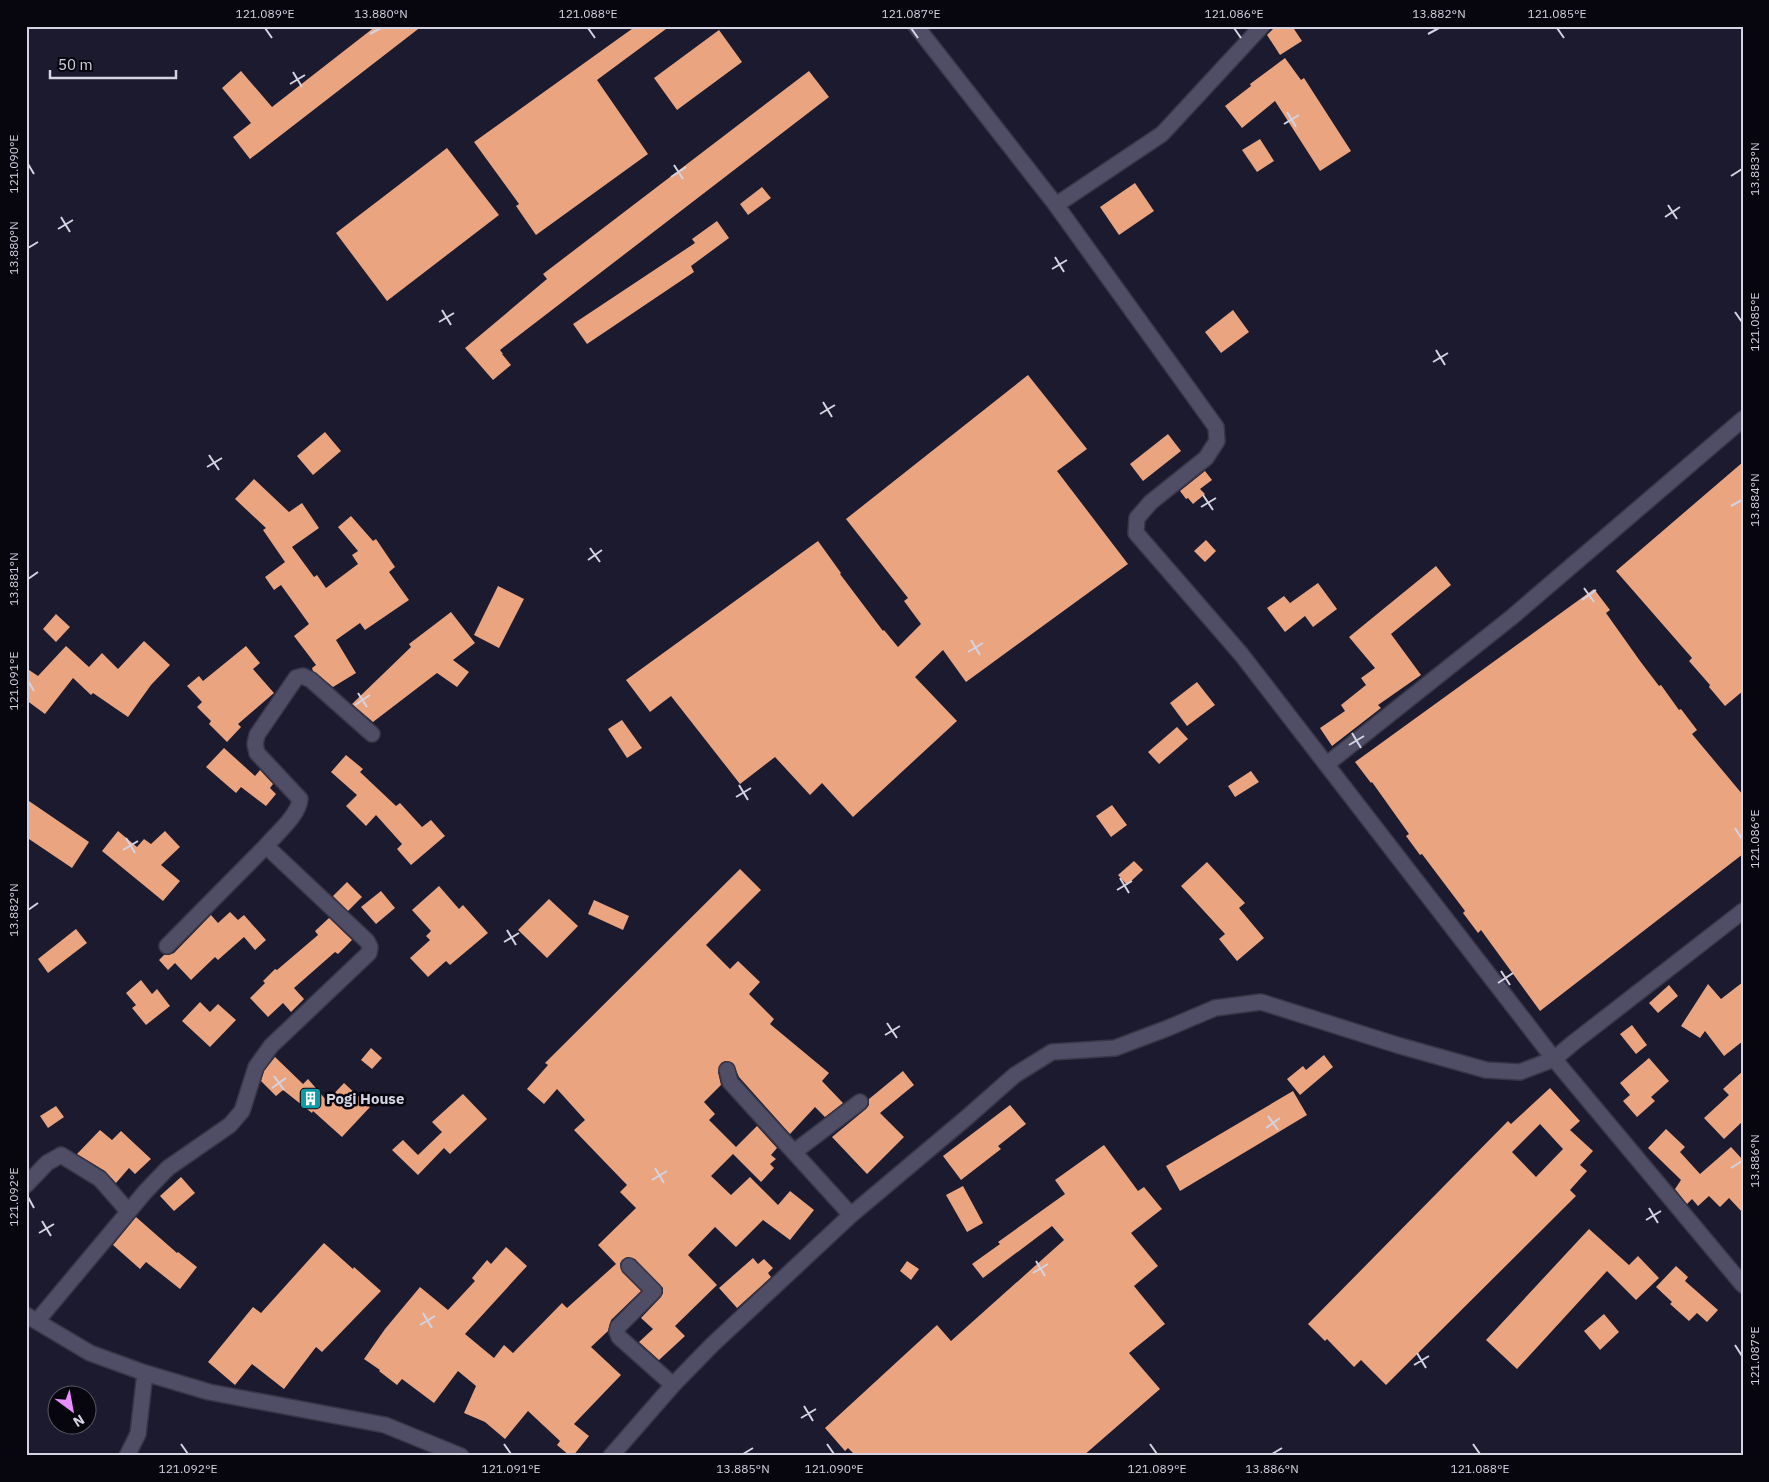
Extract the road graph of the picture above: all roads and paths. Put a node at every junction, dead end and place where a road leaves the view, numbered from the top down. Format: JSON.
{"nodes":[{"id":1,"x":916,"y":26,"type":"edge"},
{"id":2,"x":1262,"y":26,"type":"edge"},
{"id":3,"x":1056,"y":205,"type":"junction"},
{"id":4,"x":1743,"y":419,"type":"edge"},
{"id":5,"x":372,"y":734,"type":"dead end"},
{"id":6,"x":1327,"y":764,"type":"junction"},
{"id":7,"x":266,"y":846,"type":"junction"},
{"id":8,"x":1743,"y":911,"type":"edge"},
{"id":9,"x":167,"y":946,"type":"dead end"},
{"id":10,"x":1554,"y":1059,"type":"junction"},
{"id":11,"x":726,"y":1070,"type":"dead end"},
{"id":12,"x":860,"y":1102,"type":"dead end"},
{"id":13,"x":794,"y":1152,"type":"junction"},
{"id":14,"x":26,"y":1185,"type":"edge"},
{"id":15,"x":128,"y":1211,"type":"junction"},
{"id":16,"x":851,"y":1215,"type":"junction"},
{"id":17,"x":629,"y":1266,"type":"dead end"},
{"id":18,"x":1743,"y":1285,"type":"edge"},
{"id":19,"x":32,"y":1318,"type":"edge"},
{"id":20,"x":145,"y":1373,"type":"junction"},
{"id":21,"x":673,"y":1385,"type":"junction"},
{"id":22,"x":128,"y":1456,"type":"edge"},
{"id":23,"x":461,"y":1456,"type":"edge"},
{"id":24,"x":611,"y":1456,"type":"edge"}],
"edges":[{"from":1,"to":3,"type":"street"},
{"from":2,"to":3,"type":"street"},
{"from":3,"to":6,"type":"street"},
{"from":4,"to":6,"type":"street"},
{"from":5,"to":7,"type":"street"},
{"from":6,"to":10,"type":"street"},
{"from":7,"to":9,"type":"street"},
{"from":7,"to":15,"type":"street"},
{"from":8,"to":10,"type":"street"},
{"from":10,"to":16,"type":"street"},
{"from":10,"to":18,"type":"street"},
{"from":11,"to":13,"type":"street"},
{"from":12,"to":13,"type":"street"},
{"from":13,"to":16,"type":"street"},
{"from":14,"to":15,"type":"street"},
{"from":15,"to":19,"type":"street"},
{"from":16,"to":21,"type":"street"},
{"from":17,"to":21,"type":"street"},
{"from":19,"to":20,"type":"street"},
{"from":20,"to":22,"type":"street"},
{"from":20,"to":23,"type":"street"},
{"from":21,"to":24,"type":"street"}]}
